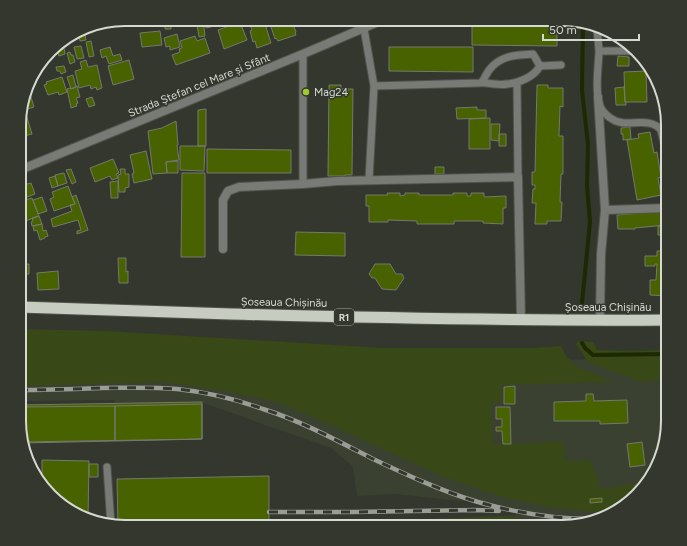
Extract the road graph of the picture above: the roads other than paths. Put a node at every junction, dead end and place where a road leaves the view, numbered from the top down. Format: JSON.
{"nodes":[{"id":1,"x":370,"y":26,"type":"edge"},
{"id":2,"x":364,"y":29,"type":"junction"},
{"id":3,"x":598,"y":33,"type":"edge"},
{"id":4,"x":599,"y":50,"type":"junction"},
{"id":5,"x":627,"y":51,"type":"edge"},
{"id":6,"x":303,"y":54,"type":"junction"},
{"id":7,"x":561,"y":65,"type":"dead end"},
{"id":8,"x":540,"y":66,"type":"junction"},
{"id":9,"x":482,"y":82,"type":"junction"},
{"id":10,"x":517,"y":82,"type":"junction"},
{"id":11,"x":374,"y":86,"type":"junction"},
{"id":12,"x":598,"y":97,"type":"junction"},
{"id":13,"x":661,"y":130,"type":"edge"},
{"id":14,"x":26,"y":168,"type":"edge"},
{"id":15,"x":518,"y":178,"type":"junction"},
{"id":16,"x":369,"y":180,"type":"junction"},
{"id":17,"x":303,"y":184,"type":"junction"},
{"id":18,"x":661,"y":208,"type":"edge"},
{"id":19,"x":605,"y":210,"type":"junction"},
{"id":20,"x":223,"y":249,"type":"dead end"},
{"id":21,"x":26,"y":307,"type":"edge"},
{"id":22,"x":521,"y":320,"type":"junction"},
{"id":23,"x":600,"y":320,"type":"junction"},
{"id":24,"x":661,"y":320,"type":"edge"},
{"id":25,"x":107,"y":467,"type":"dead end"},
{"id":26,"x":111,"y":519,"type":"edge"}],
"edges":[{"from":1,"to":2,"type":"street","name":"Strada Ștefan cel Mare și Sfânt"},
{"from":2,"to":6,"type":"street","name":"Strada Ștefan cel Mare și Sfânt"},
{"from":2,"to":11,"type":"lane"},
{"from":3,"to":4,"type":"lane"},
{"from":4,"to":5,"type":"lane"},
{"from":4,"to":12,"type":"lane"},
{"from":6,"to":14,"type":"street","name":"Strada Ștefan cel Mare și Sfânt"},
{"from":6,"to":17,"type":"lane"},
{"from":7,"to":8,"type":"lane"},
{"from":8,"to":9,"type":"lane"},
{"from":8,"to":10,"type":"lane"},
{"from":9,"to":10,"type":"lane"},
{"from":9,"to":11,"type":"lane"},
{"from":10,"to":15,"type":"lane"},
{"from":11,"to":16,"type":"lane"},
{"from":12,"to":13,"type":"lane"},
{"from":12,"to":19,"type":"street"},
{"from":15,"to":16,"type":"street"},
{"from":15,"to":22,"type":"street"},
{"from":16,"to":17,"type":"street"},
{"from":17,"to":20,"type":"street"},
{"from":18,"to":19,"type":"street"},
{"from":19,"to":23,"type":"street"},
{"from":21,"to":22,"type":"highway","name":"Șoseaua Chișinău","number":"R1"},
{"from":22,"to":23,"type":"highway","name":"Șoseaua Chișinău","number":"R1"},
{"from":23,"to":24,"type":"highway","name":"Șoseaua Chișinău","number":"R1"},
{"from":25,"to":26,"type":"lane"}]}
